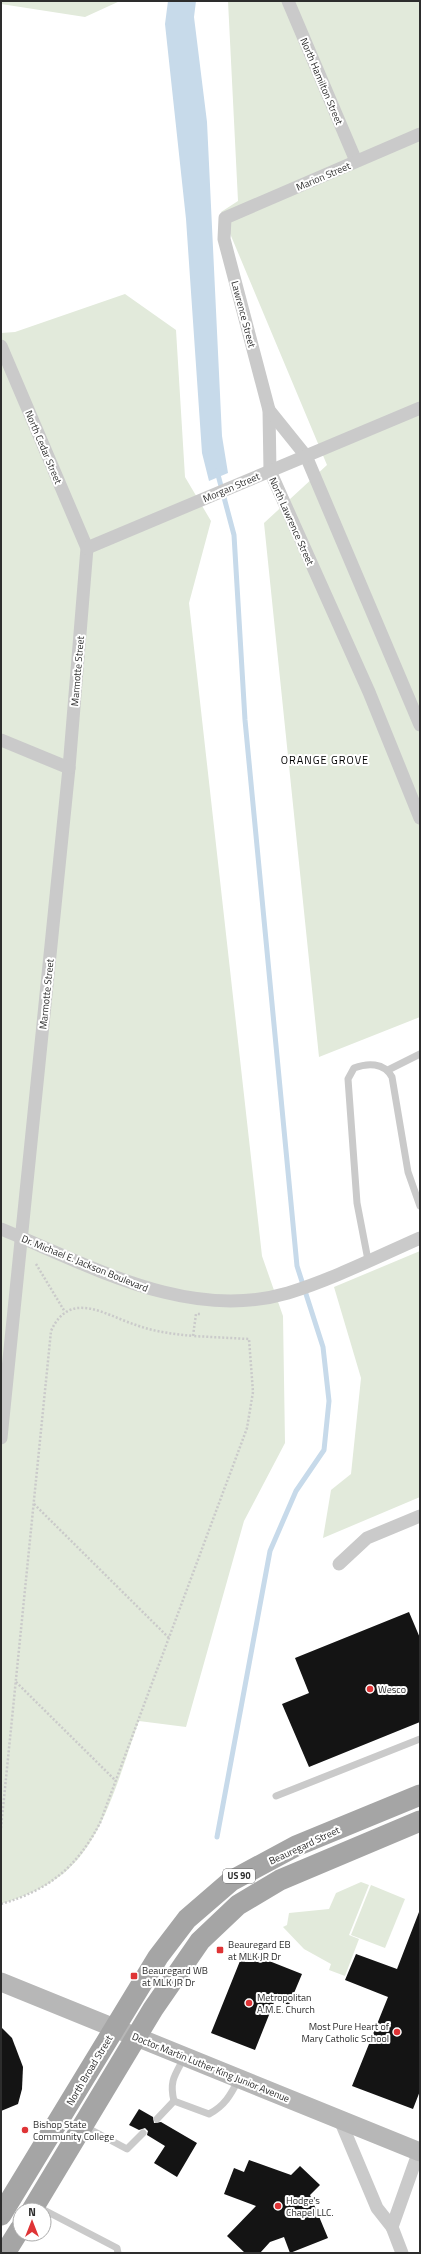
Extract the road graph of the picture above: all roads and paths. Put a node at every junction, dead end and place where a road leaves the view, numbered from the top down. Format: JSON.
{"nodes":[{"id":1,"x":288,"y":1,"type":"edge"},
{"id":2,"x":420,"y":134,"type":"edge"},
{"id":3,"x":356,"y":161,"type":"junction"},
{"id":4,"x":225,"y":218,"type":"joint"},
{"id":5,"x":1,"y":346,"type":"edge"},
{"id":6,"x":420,"y":408,"type":"edge"},
{"id":7,"x":269,"y":410,"type":"junction"},
{"id":8,"x":306,"y":456,"type":"junction"},
{"id":9,"x":270,"y":471,"type":"junction"},
{"id":10,"x":87,"y":548,"type":"junction"},
{"id":11,"x":420,"y":725,"type":"edge"},
{"id":12,"x":1,"y":740,"type":"edge"},
{"id":13,"x":68,"y":768,"type":"junction"},
{"id":14,"x":420,"y":818,"type":"edge"},
{"id":15,"x":420,"y":1054,"type":"edge"},
{"id":16,"x":388,"y":1070,"type":"junction"},
{"id":17,"x":420,"y":1206,"type":"edge"},
{"id":18,"x":1,"y":1230,"type":"edge"},
{"id":19,"x":21,"y":1238,"type":"junction"},
{"id":20,"x":420,"y":1238,"type":"edge"},
{"id":21,"x":368,"y":1260,"type":"junction"},
{"id":22,"x":36,"y":1264,"type":"dead end"},
{"id":23,"x":65,"y":1312,"type":"junction"},
{"id":24,"x":203,"y":1314,"type":"dead end"},
{"id":25,"x":193,"y":1336,"type":"junction"},
{"id":26,"x":1,"y":1438,"type":"edge"},
{"id":27,"x":33,"y":1503,"type":"junction"},
{"id":28,"x":420,"y":1516,"type":"edge"},
{"id":29,"x":339,"y":1564,"type":"dead end"},
{"id":30,"x":170,"y":1638,"type":"junction"},
{"id":31,"x":16,"y":1682,"type":"junction"},
{"id":32,"x":420,"y":1739,"type":"edge"},
{"id":33,"x":116,"y":1781,"type":"junction"},
{"id":34,"x":420,"y":1795,"type":"edge"},
{"id":35,"x":276,"y":1796,"type":"dead end"},
{"id":36,"x":420,"y":1821,"type":"edge"},
{"id":37,"x":1,"y":1828,"type":"edge"},
{"id":38,"x":1,"y":1904,"type":"edge"},
{"id":39,"x":1,"y":1982,"type":"edge"},
{"id":40,"x":114,"y":2028,"type":"junction"},
{"id":41,"x":136,"y":2036,"type":"junction"},
{"id":42,"x":185,"y":2056,"type":"junction"},
{"id":43,"x":239,"y":2078,"type":"junction"},
{"id":44,"x":174,"y":2101,"type":"junction"},
{"id":45,"x":157,"y":2119,"type":"dead end"},
{"id":46,"x":340,"y":2120,"type":"junction"},
{"id":47,"x":83,"y":2126,"type":"junction"},
{"id":48,"x":143,"y":2133,"type":"dead end"},
{"id":49,"x":420,"y":2150,"type":"edge"},
{"id":50,"x":43,"y":2202,"type":"edge"},
{"id":51,"x":1,"y":2215,"type":"edge"},
{"id":52,"x":52,"y":2216,"type":"edge"},
{"id":53,"x":392,"y":2227,"type":"junction"},
{"id":54,"x":12,"y":2242,"type":"edge"},
{"id":55,"x":6,"y":2253,"type":"edge"},
{"id":56,"x":118,"y":2253,"type":"edge"},
{"id":57,"x":402,"y":2253,"type":"edge"}],
"edges":[{"from":1,"to":3,"type":"street","name":"North Hamilton Street"},
{"from":2,"to":3,"type":"street","name":"Marion Street"},
{"from":3,"to":4,"type":"street","name":"Marion Street"},
{"from":4,"to":7,"type":"street","name":"Lawrence Street"},
{"from":5,"to":10,"type":"street","name":"North Cedar Street"},
{"from":6,"to":8,"type":"street","name":"Morgan Street"},
{"from":7,"to":8,"type":"street"},
{"from":7,"to":9,"type":"street","name":"North Lawrence Street"},
{"from":8,"to":9,"type":"street","name":"Morgan Street"},
{"from":8,"to":11,"type":"street"},
{"from":9,"to":10,"type":"street","name":"Morgan Street"},
{"from":9,"to":14,"type":"street","name":"North Lawrence Street"},
{"from":10,"to":13,"type":"street","name":"Marmotte Street"},
{"from":12,"to":13,"type":"street"},
{"from":13,"to":19,"type":"street","name":"Marmotte Street"},
{"from":15,"to":16,"type":"lane"},
{"from":16,"to":17,"type":"lane"},
{"from":16,"to":21,"type":"lane"},
{"from":18,"to":19,"type":"street","name":"Dr. Michael E. Jackson Boulevard"},
{"from":19,"to":21,"type":"street","name":"Dr. Michael E. Jackson Boulevard"},
{"from":19,"to":26,"type":"street","name":"Marmotte Street"},
{"from":20,"to":21,"type":"street"},
{"from":22,"to":23,"type":"path"},
{"from":23,"to":25,"type":"path"},
{"from":23,"to":27,"type":"path"},
{"from":24,"to":25,"type":"path"},
{"from":25,"to":30,"type":"path"},
{"from":27,"to":30,"type":"path"},
{"from":27,"to":31,"type":"path"},
{"from":28,"to":29,"type":"street"},
{"from":30,"to":33,"type":"path"},
{"from":31,"to":33,"type":"path"},
{"from":31,"to":37,"type":"path"},
{"from":32,"to":35,"type":"lane"},
{"from":33,"to":38,"type":"path"},
{"from":34,"to":40,"type":"main road","name":"Beauregard Street","number":"US 90"},
{"from":36,"to":41,"type":"main road","number":"US 90"},
{"from":39,"to":40,"type":"street","name":"Doctor Martin Luther King Junior Avenue"},
{"from":40,"to":41,"type":"street","name":"Doctor Martin Luther King Junior Avenue"},
{"from":40,"to":51,"type":"main road","name":"North Broad Street","number":"US 90"},
{"from":41,"to":42,"type":"street","name":"Doctor Martin Luther King Junior Avenue"},
{"from":41,"to":47,"type":"main road","number":"US 90"},
{"from":42,"to":43,"type":"street","name":"Doctor Martin Luther King Junior Avenue"},
{"from":42,"to":44,"type":"lane"},
{"from":43,"to":44,"type":"lane"},
{"from":43,"to":46,"type":"street","name":"Doctor Martin Luther King Junior Avenue"},
{"from":44,"to":45,"type":"lane"},
{"from":46,"to":49,"type":"street","name":"Doctor Martin Luther King Junior Avenue"},
{"from":46,"to":53,"type":"street"},
{"from":47,"to":48,"type":"lane"},
{"from":47,"to":50,"type":"main road","number":"US 90"},
{"from":49,"to":53,"type":"street"},
{"from":52,"to":56,"type":"lane"},
{"from":53,"to":57,"type":"street"},
{"from":54,"to":55,"type":"main road"}]}
